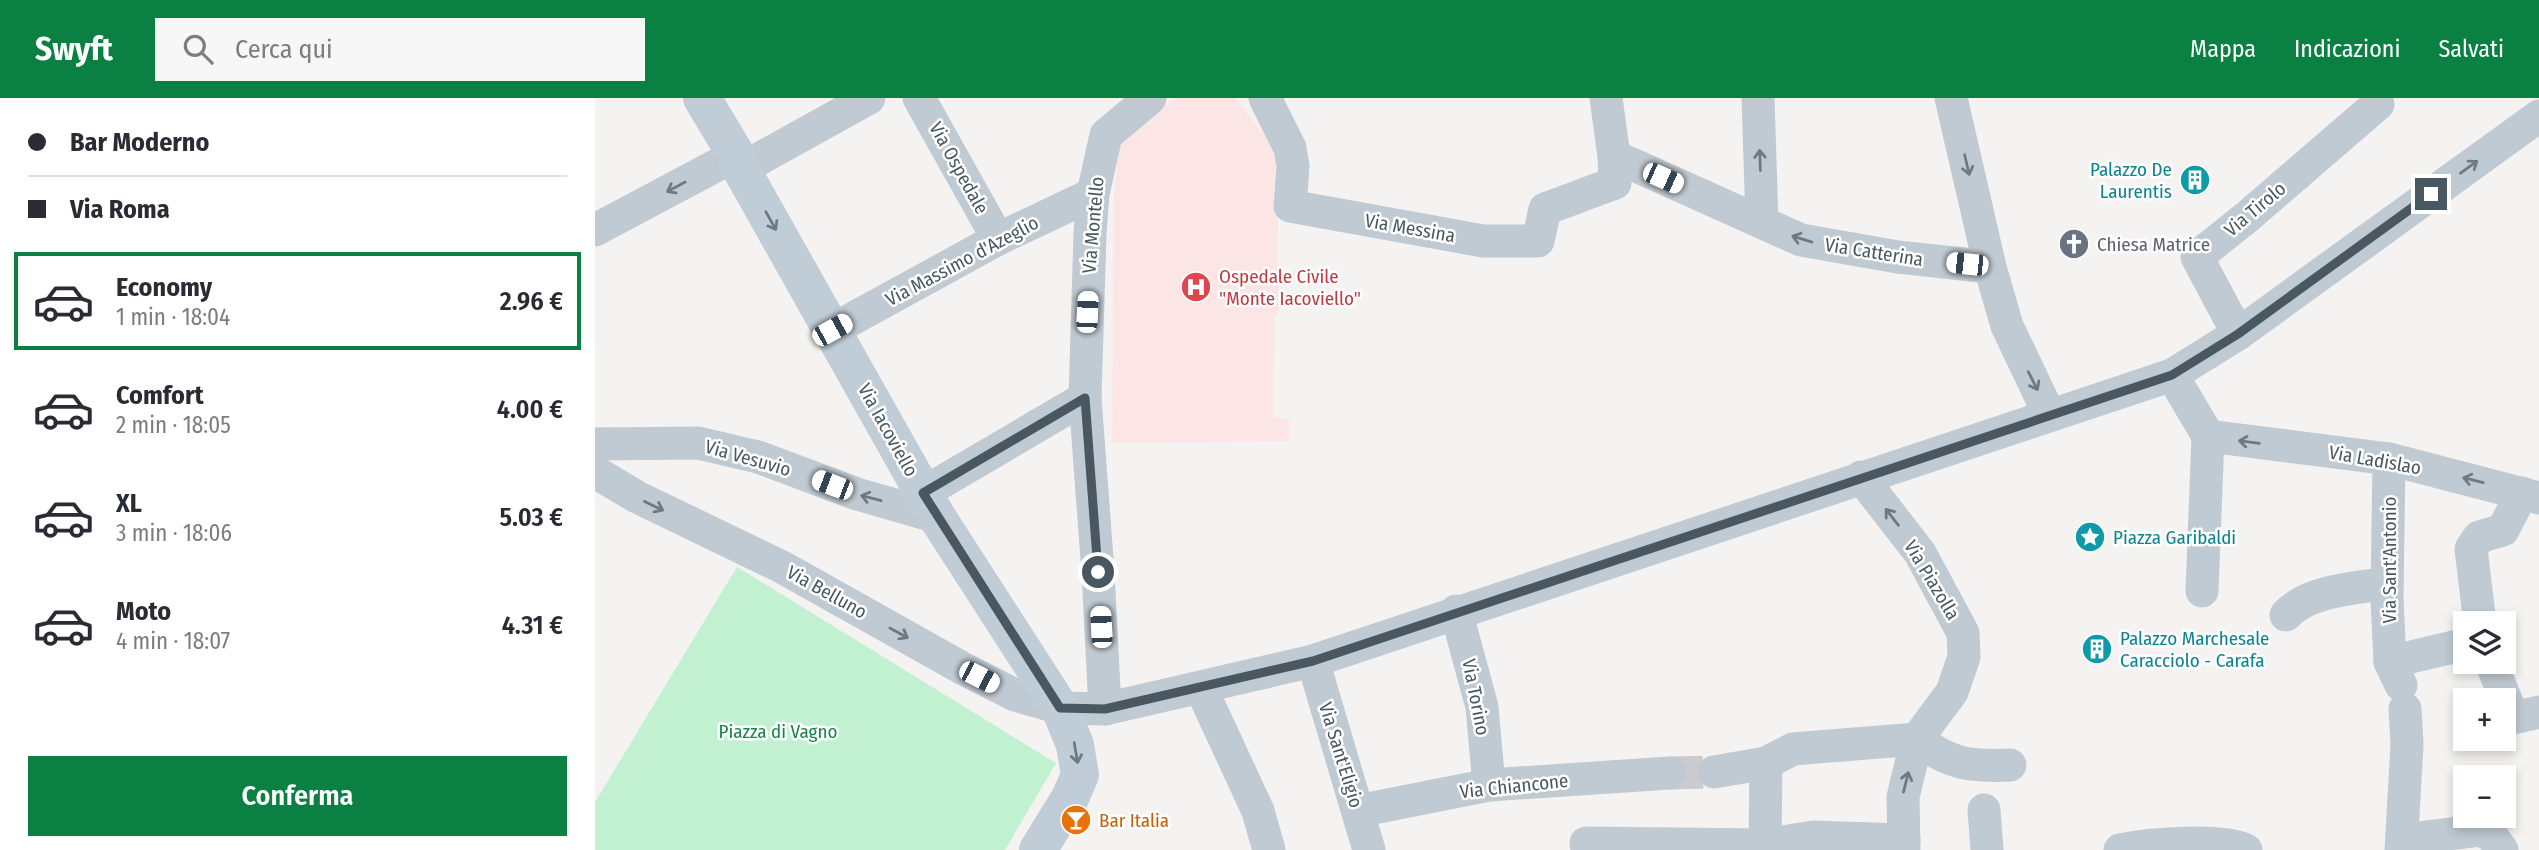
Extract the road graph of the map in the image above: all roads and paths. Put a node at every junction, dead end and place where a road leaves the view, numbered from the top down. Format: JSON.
{"nodes":[{"id":1,"x":702,"y":98,"type":"edge"},
{"id":2,"x":869,"y":98,"type":"edge"},
{"id":3,"x":919,"y":98,"type":"edge"},
{"id":4,"x":1265,"y":98,"type":"edge"},
{"id":5,"x":1606,"y":98,"type":"edge"},
{"id":6,"x":1758,"y":98,"type":"edge"},
{"id":7,"x":1951,"y":98,"type":"edge"},
{"id":8,"x":1144,"y":100,"type":"edge"},
{"id":9,"x":2378,"y":104,"type":"dead end"},
{"id":10,"x":2539,"y":116,"type":"edge"},
{"id":11,"x":738,"y":162,"type":"junction"},
{"id":12,"x":1615,"y":170,"type":"junction"},
{"id":13,"x":1093,"y":194,"type":"junction"},
{"id":14,"x":1762,"y":222,"type":"junction"},
{"id":15,"x":595,"y":230,"type":"edge"},
{"id":16,"x":998,"y":239,"type":"junction"},
{"id":17,"x":1990,"y":267,"type":"junction"},
{"id":18,"x":832,"y":330,"type":"junction"},
{"id":19,"x":2238,"y":334,"type":"junction"},
{"id":20,"x":2172,"y":375,"type":"junction"},
{"id":21,"x":1085,"y":398,"type":"junction"},
{"id":22,"x":2049,"y":414,"type":"junction"},
{"id":23,"x":2208,"y":436,"type":"junction"},
{"id":24,"x":595,"y":444,"type":"edge"},
{"id":25,"x":2389,"y":459,"type":"junction"},
{"id":26,"x":595,"y":472,"type":"edge"},
{"id":27,"x":1861,"y":477,"type":"junction"},
{"id":28,"x":2530,"y":495,"type":"edge"},
{"id":29,"x":930,"y":505,"type":"junction"},
{"id":30,"x":2387,"y":583,"type":"junction"},
{"id":31,"x":2202,"y":591,"type":"dead end"},
{"id":32,"x":1456,"y":611,"type":"junction"},
{"id":33,"x":2478,"y":611,"type":"edge"},
{"id":34,"x":2286,"y":615,"type":"dead end"},
{"id":35,"x":2453,"y":653,"type":"edge"},
{"id":36,"x":1313,"y":661,"type":"junction"},
{"id":37,"x":2496,"y":674,"type":"edge"},
{"id":38,"x":2399,"y":685,"type":"junction"},
{"id":39,"x":1201,"y":688,"type":"junction"},
{"id":40,"x":1060,"y":708,"type":"junction"},
{"id":41,"x":1105,"y":709,"type":"junction"},
{"id":42,"x":2539,"y":712,"type":"edge"},
{"id":43,"x":1917,"y":738,"type":"junction"},
{"id":44,"x":1766,"y":763,"type":"junction"},
{"id":45,"x":1714,"y":772,"type":"tunnel mouth"},
{"id":46,"x":1670,"y":773,"type":"tunnel mouth"},
{"id":47,"x":1489,"y":785,"type":"junction"},
{"id":48,"x":1358,"y":811,"type":"junction"},
{"id":49,"x":1765,"y":845,"type":"junction"},
{"id":50,"x":1904,"y":845,"type":"edge"},
{"id":51,"x":2402,"y":845,"type":"edge"},
{"id":52,"x":1038,"y":850,"type":"edge"},
{"id":53,"x":1269,"y":850,"type":"edge"},
{"id":54,"x":1369,"y":850,"type":"edge"},
{"id":55,"x":1587,"y":850,"type":"edge"},
{"id":56,"x":1987,"y":850,"type":"edge"},
{"id":57,"x":2120,"y":850,"type":"edge"},
{"id":58,"x":2246,"y":850,"type":"edge"},
{"id":59,"x":2502,"y":850,"type":"edge"}],
"edges":[{"from":1,"to":11,"type":"main road","name":"Via Iacoviello"},
{"from":2,"to":11,"type":"street"},
{"from":3,"to":16,"type":"street","name":"Via Ospedale"},
{"from":4,"to":12,"type":"street","name":"Via Messina"},
{"from":5,"to":12,"type":"street"},
{"from":14,"to":6,"type":"street","one_way":true},
{"from":7,"to":17,"type":"street","one_way":true},
{"from":8,"to":13,"type":"street","name":"Via Montello"},
{"from":9,"to":19,"type":"street","name":"Via Tirolo"},
{"from":19,"to":10,"type":"street","name":"Via Belluno","one_way":true},
{"from":11,"to":15,"type":"street","one_way":true},
{"from":11,"to":18,"type":"main road","name":"Via Iacoviello","one_way":true},
{"from":12,"to":14,"type":"street","name":"Via Catterina"},
{"from":13,"to":16,"type":"street","name":"Via Massimo d'Azeglio"},
{"from":13,"to":21,"type":"street","name":"Via Montello"},
{"from":17,"to":14,"type":"street","name":"Via Catterina","one_way":true},
{"from":16,"to":18,"type":"street","name":"Via Massimo d'Azeglio"},
{"from":17,"to":22,"type":"street","one_way":true},
{"from":18,"to":29,"type":"main road","name":"Via Iacoviello"},
{"from":19,"to":20,"type":"street","name":"Via Belluno"},
{"from":20,"to":22,"type":"street","name":"Via Belluno"},
{"from":20,"to":23,"type":"street"},
{"from":21,"to":29,"type":"street"},
{"from":21,"to":41,"type":"street","name":"Via Montello"},
{"from":22,"to":27,"type":"street","name":"Via Belluno"},
{"from":25,"to":23,"type":"street","name":"Via Ladislao","one_way":true},
{"from":23,"to":31,"type":"street"},
{"from":29,"to":24,"type":"street","name":"Via Vesuvio","one_way":true},
{"from":28,"to":25,"type":"street","name":"Via Ladislao","one_way":true},
{"from":25,"to":30,"type":"street","name":"Via Sant'Antonio"},
{"from":26,"to":40,"type":"street","name":"Via Belluno","one_way":true},
{"from":27,"to":32,"type":"street","name":"Via Belluno"},
{"from":43,"to":27,"type":"street","name":"Via Piazolla","one_way":true},
{"from":28,"to":33,"type":"street"},
{"from":29,"to":40,"type":"main road","name":"Via Iacoviello"},
{"from":30,"to":34,"type":"street"},
{"from":30,"to":38,"type":"street","name":"Via Sant'Antonio"},
{"from":32,"to":36,"type":"street","name":"Via Belluno"},
{"from":32,"to":47,"type":"street","name":"Via Torino"},
{"from":35,"to":38,"type":"street"},
{"from":36,"to":39,"type":"street","name":"Via Belluno"},
{"from":36,"to":48,"type":"street","name":"Via Sant'Eligio"},
{"from":37,"to":42,"type":"street"},
{"from":38,"to":51,"type":"street","name":"Via Sant'Antonio"},
{"from":39,"to":41,"type":"street","name":"Via Belluno"},
{"from":39,"to":53,"type":"street"},
{"from":40,"to":41,"type":"street","name":"Via Belluno"},
{"from":40,"to":52,"type":"main road","name":"Via Iacoviello","one_way":true},
{"from":43,"to":44,"type":"street"},
{"from":50,"to":43,"type":"street","name":"Via Piazolla","one_way":true},
{"from":43,"to":56,"type":"street"},
{"from":44,"to":45,"type":"street"},
{"from":44,"to":49,"type":"street"},
{"from":46,"to":47,"type":"street","name":"Via Chiancone"},
{"from":47,"to":48,"type":"street","name":"Via Chiancone"},
{"from":48,"to":54,"type":"street","name":"Via Sant'Eligio"},
{"from":49,"to":50,"type":"street"},
{"from":49,"to":55,"type":"street"},
{"from":51,"to":59,"type":"street"},
{"from":57,"to":58,"type":"street"}]}
